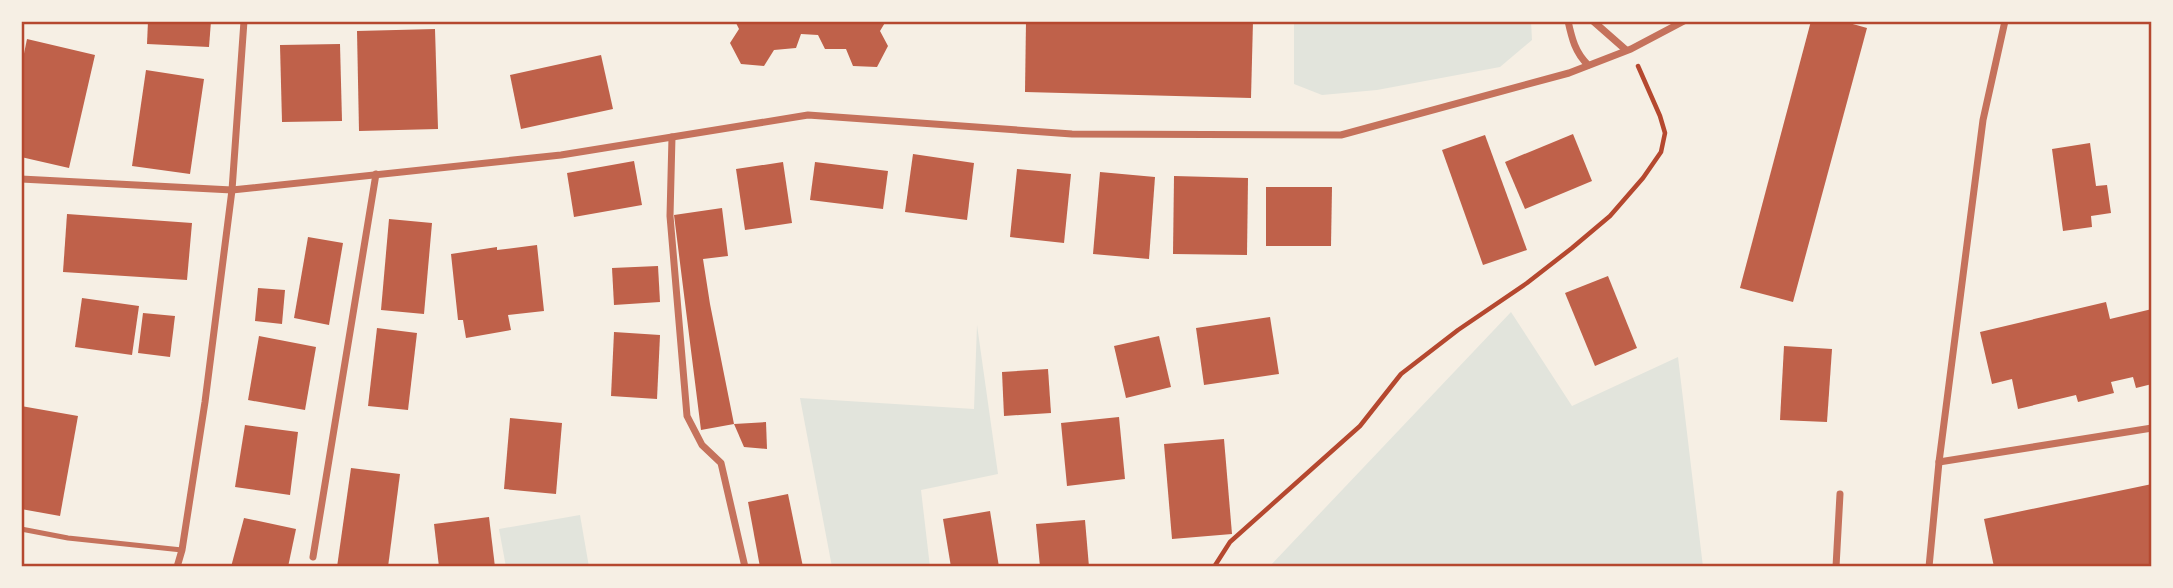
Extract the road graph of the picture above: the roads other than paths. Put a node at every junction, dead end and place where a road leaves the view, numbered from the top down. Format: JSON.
{"nodes":[{"id":1,"x":244,"y":21,"type":"edge"},
{"id":2,"x":1568,"y":21,"type":"edge"},
{"id":3,"x":1593,"y":21,"type":"edge"},
{"id":4,"x":1684,"y":21,"type":"edge"},
{"id":5,"x":2004,"y":21,"type":"edge"},
{"id":6,"x":1629,"y":49,"type":"junction"},
{"id":7,"x":1588,"y":65,"type":"junction"},
{"id":8,"x":673,"y":137,"type":"junction"},
{"id":9,"x":376,"y":174,"type":"junction"},
{"id":10,"x":21,"y":179,"type":"edge"},
{"id":11,"x":232,"y":190,"type":"junction"},
{"id":12,"x":2152,"y":428,"type":"edge"},
{"id":13,"x":1939,"y":462,"type":"junction"},
{"id":14,"x":1840,"y":494,"type":"dead end"},
{"id":15,"x":21,"y":529,"type":"edge"},
{"id":16,"x":182,"y":550,"type":"junction"},
{"id":17,"x":313,"y":557,"type":"dead end"},
{"id":18,"x":177,"y":567,"type":"edge"},
{"id":19,"x":745,"y":567,"type":"edge"},
{"id":20,"x":1836,"y":567,"type":"edge"},
{"id":21,"x":1929,"y":567,"type":"edge"}],
"edges":[{"from":1,"to":11,"type":"street"},
{"from":2,"to":7,"type":"street"},
{"from":3,"to":6,"type":"street"},
{"from":4,"to":6,"type":"street"},
{"from":5,"to":13,"type":"street"},
{"from":6,"to":7,"type":"street"},
{"from":7,"to":8,"type":"street"},
{"from":8,"to":9,"type":"street"},
{"from":8,"to":19,"type":"street"},
{"from":9,"to":11,"type":"street"},
{"from":9,"to":17,"type":"street"},
{"from":10,"to":11,"type":"street"},
{"from":11,"to":16,"type":"street"},
{"from":12,"to":13,"type":"street"},
{"from":13,"to":21,"type":"street"},
{"from":14,"to":20,"type":"street"},
{"from":15,"to":16,"type":"lane"},
{"from":16,"to":18,"type":"street"}]}
